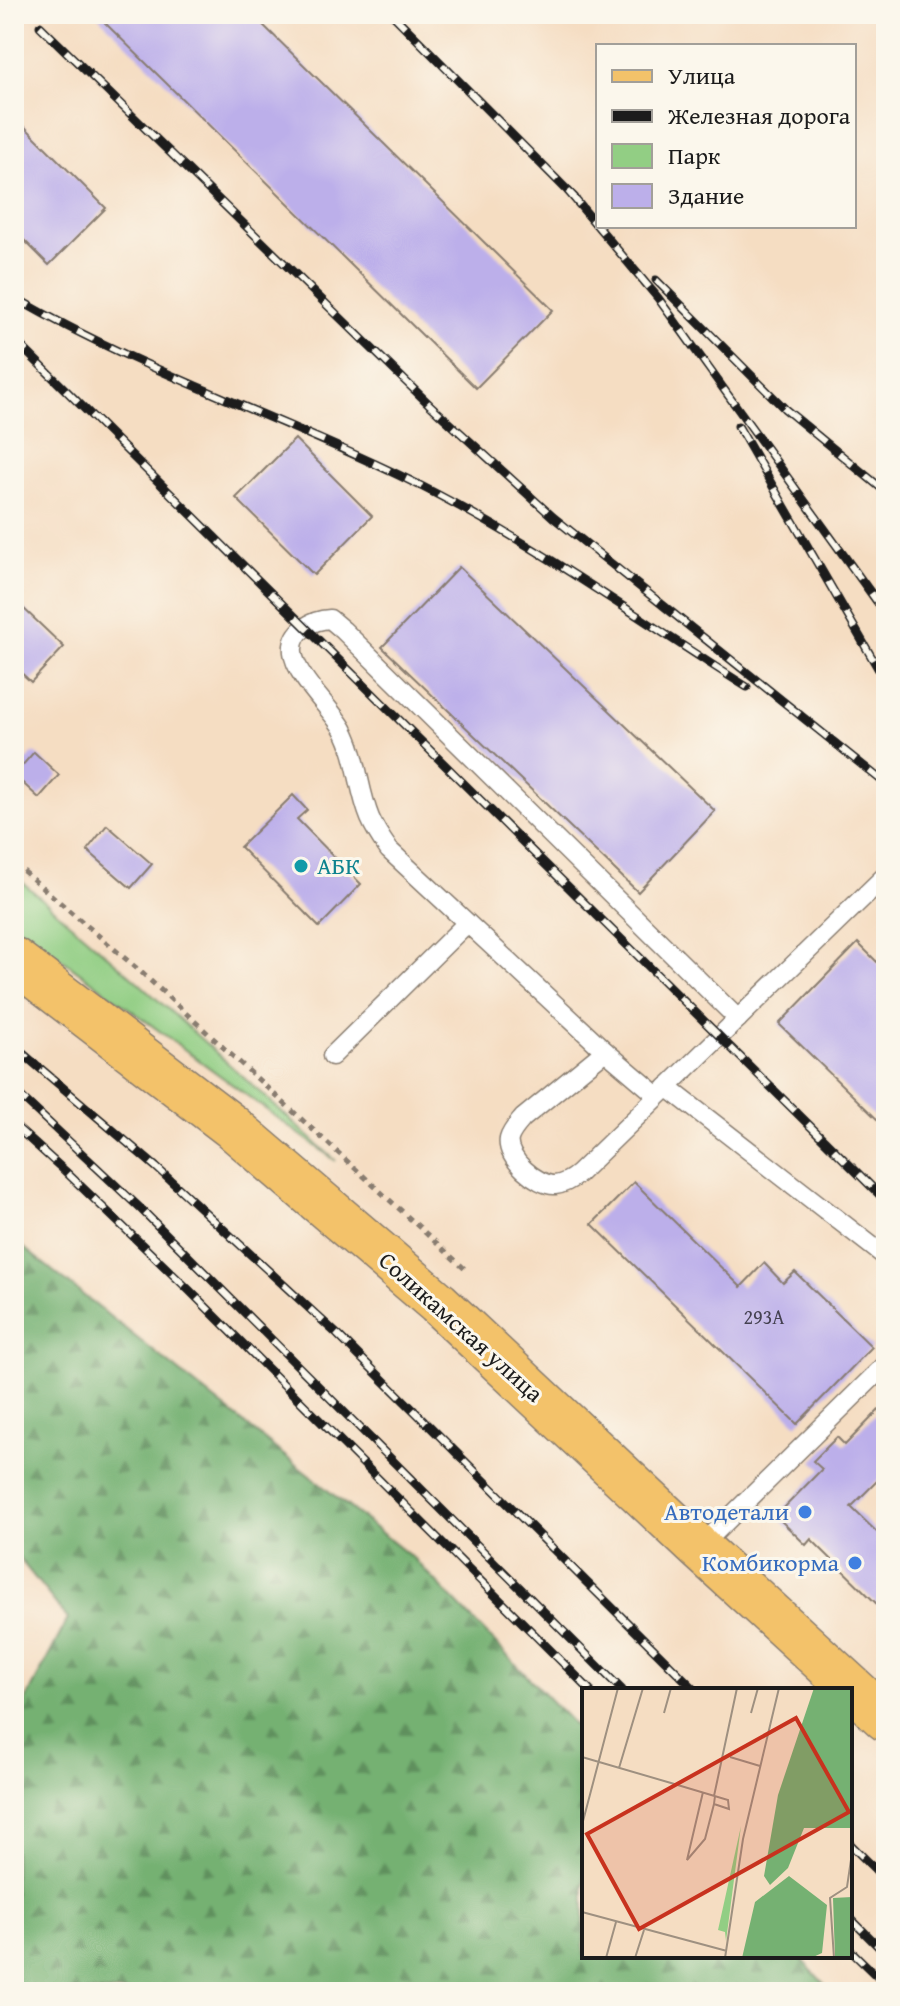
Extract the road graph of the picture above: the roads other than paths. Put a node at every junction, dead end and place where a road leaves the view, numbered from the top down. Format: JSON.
{"nodes":[{"id":1,"x":886,"y":875,"type":"edge"},
{"id":2,"x":467,"y":923,"type":"junction"},
{"id":3,"x":14,"y":960,"type":"edge"},
{"id":4,"x":738,"y":1019,"type":"junction"},
{"id":5,"x":605,"y":1051,"type":"junction"},
{"id":6,"x":332,"y":1056,"type":"dead end"},
{"id":7,"x":663,"y":1092,"type":"junction"},
{"id":8,"x":886,"y":1257,"type":"edge"},
{"id":9,"x":886,"y":1364,"type":"edge"},
{"id":10,"x":699,"y":1548,"type":"junction"},
{"id":11,"x":886,"y":1719,"type":"edge"}],
"edges":[{"from":1,"to":4,"type":"lane"},
{"from":2,"to":4,"type":"lane"},
{"from":2,"to":5,"type":"lane"},
{"from":2,"to":6,"type":"lane"},
{"from":3,"to":10,"type":"main road","name":"Соликамская улица"},
{"from":4,"to":7,"type":"lane"},
{"from":5,"to":7,"type":"lane"},
{"from":5,"to":7,"type":"lane"},
{"from":7,"to":8,"type":"lane"},
{"from":9,"to":10,"type":"lane"},
{"from":10,"to":11,"type":"main road","name":"Соликамская улица"}]}
